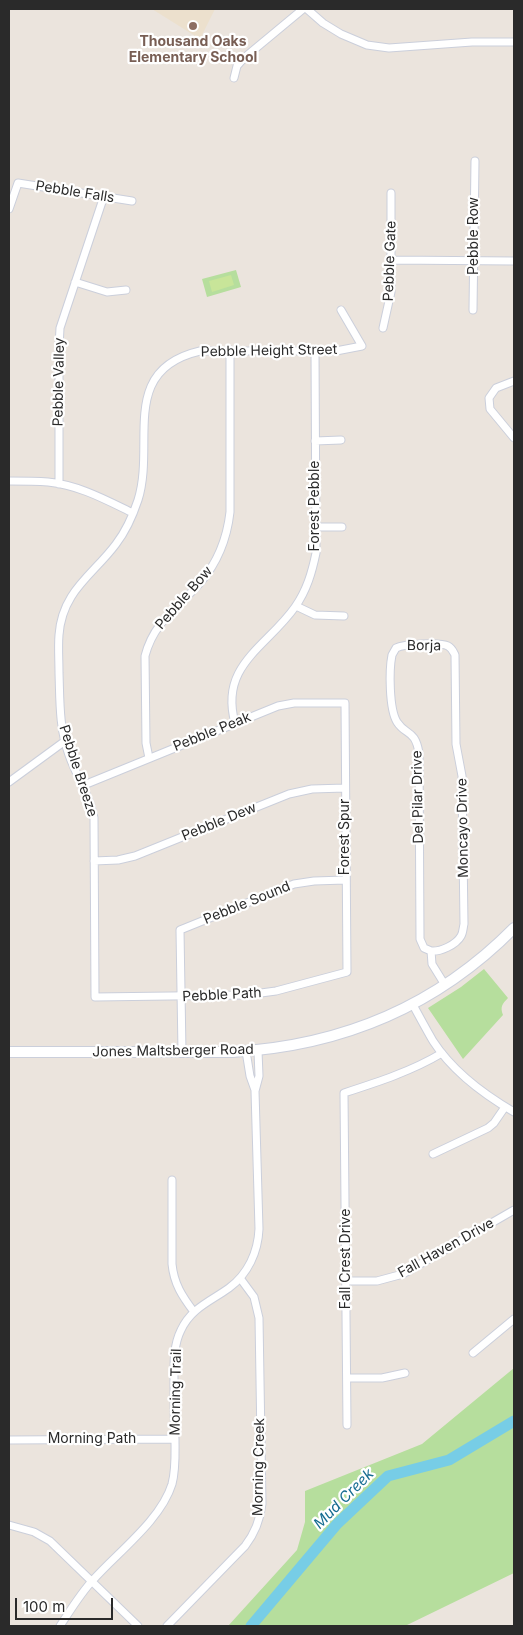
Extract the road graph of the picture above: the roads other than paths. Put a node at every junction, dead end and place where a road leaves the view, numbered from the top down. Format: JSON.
{"nodes":[{"id":1,"x":303,"y":9,"type":"edge"},
{"id":2,"x":307,"y":9,"type":"edge"},
{"id":3,"x":514,"y":42,"type":"edge"},
{"id":4,"x":234,"y":78,"type":"dead end"},
{"id":5,"x":475,"y":161,"type":"dead end"},
{"id":6,"x":392,"y":193,"type":"dead end"},
{"id":7,"x":104,"y":196,"type":"junction"},
{"id":8,"x":132,"y":201,"type":"dead end"},
{"id":9,"x":9,"y":209,"type":"edge"},
{"id":10,"x":391,"y":260,"type":"junction"},
{"id":11,"x":474,"y":261,"type":"junction"},
{"id":12,"x":514,"y":261,"type":"edge"},
{"id":13,"x":75,"y":282,"type":"junction"},
{"id":14,"x":126,"y":290,"type":"dead end"},
{"id":15,"x":341,"y":310,"type":"dead end"},
{"id":16,"x":473,"y":310,"type":"dead end"},
{"id":17,"x":383,"y":328,"type":"dead end"},
{"id":18,"x":230,"y":350,"type":"junction"},
{"id":19,"x":315,"y":351,"type":"junction"},
{"id":20,"x":167,"y":367,"type":"joint"},
{"id":21,"x":514,"y":381,"type":"edge"},
{"id":22,"x":514,"y":438,"type":"edge"},
{"id":23,"x":315,"y":440,"type":"junction"},
{"id":24,"x":341,"y":440,"type":"dead end"},
{"id":25,"x":9,"y":481,"type":"edge"},
{"id":26,"x":59,"y":484,"type":"junction"},
{"id":27,"x":133,"y":513,"type":"junction"},
{"id":28,"x":316,"y":527,"type":"junction"},
{"id":29,"x":342,"y":527,"type":"dead end"},
{"id":30,"x":296,"y":606,"type":"junction"},
{"id":31,"x":344,"y":616,"type":"dead end"},
{"id":32,"x":396,"y":648,"type":"joint"},
{"id":33,"x":452,"y":649,"type":"joint"},
{"id":34,"x":344,"y":703,"type":"joint"},
{"id":35,"x":235,"y":723,"type":"junction"},
{"id":36,"x":65,"y":741,"type":"junction"},
{"id":37,"x":148,"y":758,"type":"junction"},
{"id":38,"x":9,"y":782,"type":"edge"},
{"id":39,"x":84,"y":785,"type":"junction"},
{"id":40,"x":345,"y":788,"type":"junction"},
{"id":41,"x":94,"y":860,"type":"junction"},
{"id":42,"x":345,"y":880,"type":"junction"},
{"id":43,"x":514,"y":928,"type":"edge"},
{"id":44,"x":431,"y":951,"type":"junction"},
{"id":45,"x":347,"y":972,"type":"joint"},
{"id":46,"x":445,"y":985,"type":"junction"},
{"id":47,"x":95,"y":997,"type":"joint"},
{"id":48,"x":182,"y":997,"type":"junction"},
{"id":49,"x":412,"y":1003,"type":"junction"},
{"id":50,"x":258,"y":1050,"type":"junction"},
{"id":51,"x":246,"y":1051,"type":"junction"},
{"id":52,"x":9,"y":1052,"type":"edge"},
{"id":53,"x":182,"y":1052,"type":"junction"},
{"id":54,"x":442,"y":1053,"type":"junction"},
{"id":55,"x":255,"y":1091,"type":"junction"},
{"id":56,"x":505,"y":1107,"type":"junction"},
{"id":57,"x":514,"y":1112,"type":"edge"},
{"id":58,"x":433,"y":1154,"type":"dead end"},
{"id":59,"x":172,"y":1180,"type":"dead end"},
{"id":60,"x":514,"y":1210,"type":"edge"},
{"id":61,"x":240,"y":1278,"type":"junction"},
{"id":62,"x":346,"y":1281,"type":"junction"},
{"id":63,"x":194,"y":1312,"type":"junction"},
{"id":64,"x":514,"y":1319,"type":"edge"},
{"id":65,"x":473,"y":1353,"type":"dead end"},
{"id":66,"x":405,"y":1373,"type":"dead end"},
{"id":67,"x":347,"y":1378,"type":"junction"},
{"id":68,"x":347,"y":1424,"type":"dead end"},
{"id":69,"x":175,"y":1438,"type":"junction"},
{"id":70,"x":9,"y":1440,"type":"edge"},
{"id":71,"x":9,"y":1525,"type":"edge"},
{"id":72,"x":92,"y":1581,"type":"junction"},
{"id":73,"x":60,"y":1626,"type":"edge"},
{"id":74,"x":138,"y":1626,"type":"edge"},
{"id":75,"x":168,"y":1626,"type":"edge"}],
"edges":[{"from":1,"to":4,"type":"street"},
{"from":2,"to":3,"type":"street"},
{"from":5,"to":11,"type":"street","name":"Pebble Row"},
{"from":6,"to":10,"type":"street","name":"Pebble Gate"},
{"from":7,"to":8,"type":"street","name":"Pebble Falls"},
{"from":7,"to":9,"type":"street","name":"Pebble Falls"},
{"from":7,"to":13,"type":"street","name":"Pebble Valley"},
{"from":10,"to":11,"type":"street"},
{"from":10,"to":17,"type":"street","name":"Pebble Gate"},
{"from":11,"to":12,"type":"street"},
{"from":11,"to":16,"type":"street","name":"Pebble Row"},
{"from":13,"to":14,"type":"street"},
{"from":13,"to":26,"type":"street","name":"Pebble Valley"},
{"from":15,"to":19,"type":"street","name":"Pebble Height Street"},
{"from":18,"to":19,"type":"street","name":"Pebble Height Street"},
{"from":18,"to":20,"type":"street","name":"Pebble Height Street"},
{"from":18,"to":37,"type":"street","name":"Pebble Bow"},
{"from":19,"to":23,"type":"street","name":"Forest Pebble"},
{"from":20,"to":27,"type":"street","name":"Pebble Breeze"},
{"from":21,"to":22,"type":"street"},
{"from":23,"to":24,"type":"street"},
{"from":23,"to":28,"type":"street","name":"Forest Pebble"},
{"from":25,"to":26,"type":"street"},
{"from":26,"to":27,"type":"street"},
{"from":27,"to":36,"type":"street","name":"Pebble Breeze"},
{"from":28,"to":29,"type":"street"},
{"from":28,"to":30,"type":"street","name":"Forest Pebble"},
{"from":30,"to":31,"type":"street"},
{"from":30,"to":35,"type":"street","name":"Forest Pebble"},
{"from":32,"to":33,"type":"street","name":"Borja"},
{"from":32,"to":44,"type":"street","name":"Del Pilar Drive"},
{"from":33,"to":44,"type":"street","name":"Moncayo Drive"},
{"from":34,"to":35,"type":"street","name":"Pebble Peak"},
{"from":34,"to":40,"type":"street","name":"Forest Spur"},
{"from":35,"to":37,"type":"street","name":"Pebble Peak"},
{"from":36,"to":38,"type":"street"},
{"from":36,"to":39,"type":"street","name":"Pebble Breeze"},
{"from":37,"to":39,"type":"street","name":"Pebble Peak"},
{"from":39,"to":41,"type":"street","name":"Pebble Breeze"},
{"from":40,"to":41,"type":"street","name":"Pebble Dew"},
{"from":40,"to":42,"type":"street","name":"Forest Spur"},
{"from":41,"to":47,"type":"street","name":"Pebble Breeze"},
{"from":42,"to":45,"type":"street","name":"Forest Spur"},
{"from":42,"to":48,"type":"street","name":"Pebble Sound"},
{"from":43,"to":46,"type":"main road","name":"Jones Maltsberger Road"},
{"from":44,"to":46,"type":"street"},
{"from":45,"to":48,"type":"street","name":"Pebble Path"},
{"from":46,"to":49,"type":"main road","name":"Jones Maltsberger Road"},
{"from":47,"to":48,"type":"street","name":"Pebble Path"},
{"from":48,"to":53,"type":"street"},
{"from":49,"to":50,"type":"main road","name":"Jones Maltsberger Road"},
{"from":49,"to":54,"type":"street"},
{"from":50,"to":51,"type":"main road","name":"Jones Maltsberger Road"},
{"from":50,"to":55,"type":"street","name":"Morning Trail"},
{"from":51,"to":53,"type":"main road","name":"Jones Maltsberger Road"},
{"from":51,"to":55,"type":"street","name":"Morning Trail"},
{"from":52,"to":53,"type":"main road","name":"Jones Maltsberger Road"},
{"from":54,"to":56,"type":"street"},
{"from":54,"to":62,"type":"street","name":"Fall Crest Drive"},
{"from":55,"to":61,"type":"street","name":"Morning Trail"},
{"from":56,"to":57,"type":"street"},
{"from":56,"to":58,"type":"street"},
{"from":59,"to":63,"type":"street"},
{"from":60,"to":62,"type":"street","name":"Fall Haven Drive"},
{"from":61,"to":63,"type":"street","name":"Morning Trail"},
{"from":61,"to":75,"type":"street","name":"Morning Creek"},
{"from":62,"to":67,"type":"street","name":"Fall Crest Drive"},
{"from":63,"to":69,"type":"street","name":"Morning Trail"},
{"from":64,"to":65,"type":"street"},
{"from":66,"to":67,"type":"street"},
{"from":67,"to":68,"type":"street","name":"Fall Crest Drive"},
{"from":69,"to":70,"type":"street","name":"Morning Path"},
{"from":69,"to":72,"type":"street","name":"Morning Trail"},
{"from":71,"to":72,"type":"street"},
{"from":72,"to":73,"type":"street","name":"Morning Trail"},
{"from":72,"to":74,"type":"street"}]}
